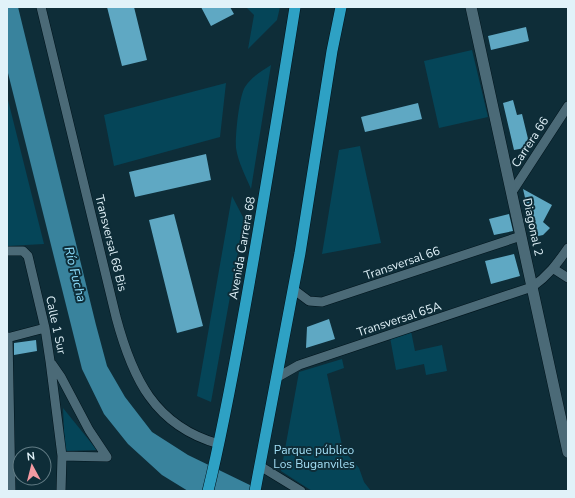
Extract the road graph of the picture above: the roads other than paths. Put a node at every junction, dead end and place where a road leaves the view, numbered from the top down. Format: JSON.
{"nodes":[{"id":1,"x":41,"y":7,"type":"edge"},
{"id":2,"x":295,"y":7,"type":"edge"},
{"id":3,"x":341,"y":7,"type":"edge"},
{"id":4,"x":471,"y":7,"type":"edge"},
{"id":5,"x":568,"y":106,"type":"edge"},
{"id":6,"x":512,"y":192,"type":"junction"},
{"id":7,"x":521,"y":236,"type":"junction"},
{"id":8,"x":568,"y":248,"type":"edge"},
{"id":9,"x":7,"y":251,"type":"edge"},
{"id":10,"x":554,"y":268,"type":"junction"},
{"id":11,"x":568,"y":278,"type":"edge"},
{"id":12,"x":532,"y":287,"type":"junction"},
{"id":13,"x":293,"y":289,"type":"junction"},
{"id":14,"x":45,"y":328,"type":"junction"},
{"id":15,"x":7,"y":338,"type":"edge"},
{"id":16,"x":50,"y":361,"type":"junction"},
{"id":17,"x":276,"y":378,"type":"junction"},
{"id":18,"x":218,"y":450,"type":"junction"},
{"id":19,"x":568,"y":452,"type":"edge"},
{"id":20,"x":62,"y":456,"type":"junction"},
{"id":21,"x":260,"y":466,"type":"junction"},
{"id":22,"x":256,"y":486,"type":"edge"},
{"id":23,"x":12,"y":491,"type":"edge"},
{"id":24,"x":61,"y":491,"type":"edge"},
{"id":25,"x":208,"y":491,"type":"edge"},
{"id":26,"x":301,"y":491,"type":"edge"}],
"edges":[{"from":1,"to":18,"type":"street","name":"Transversal 68 Bis"},
{"from":2,"to":18,"type":"main road","name":"Avenida Carrera 68"},
{"from":3,"to":13,"type":"main road"},
{"from":4,"to":6,"type":"street","name":"Diagonal 2"},
{"from":5,"to":6,"type":"street","name":"Carrera 66"},
{"from":6,"to":7,"type":"street","name":"Diagonal 2"},
{"from":7,"to":12,"type":"street","name":"Diagonal 2"},
{"from":7,"to":13,"type":"street","name":"Transversal 66"},
{"from":8,"to":10,"type":"street","name":"Transversal 65A"},
{"from":9,"to":14,"type":"street","name":"Calle 1 Sur"},
{"from":10,"to":11,"type":"street"},
{"from":10,"to":12,"type":"street","name":"Transversal 65A"},
{"from":12,"to":17,"type":"street","name":"Transversal 65A"},
{"from":12,"to":19,"type":"street","name":"Diagonal 2"},
{"from":13,"to":17,"type":"main road"},
{"from":14,"to":15,"type":"street"},
{"from":14,"to":16,"type":"street","name":"Calle 1 Sur"},
{"from":15,"to":23,"type":"street"},
{"from":16,"to":20,"type":"street"},
{"from":16,"to":20,"type":"street","name":"Calle 1 Sur"},
{"from":17,"to":21,"type":"main road"},
{"from":18,"to":25,"type":"main road","name":"Avenida Carrera 68"},
{"from":20,"to":24,"type":"street"},
{"from":21,"to":22,"type":"main road"},
{"from":21,"to":26,"type":"street"}]}
